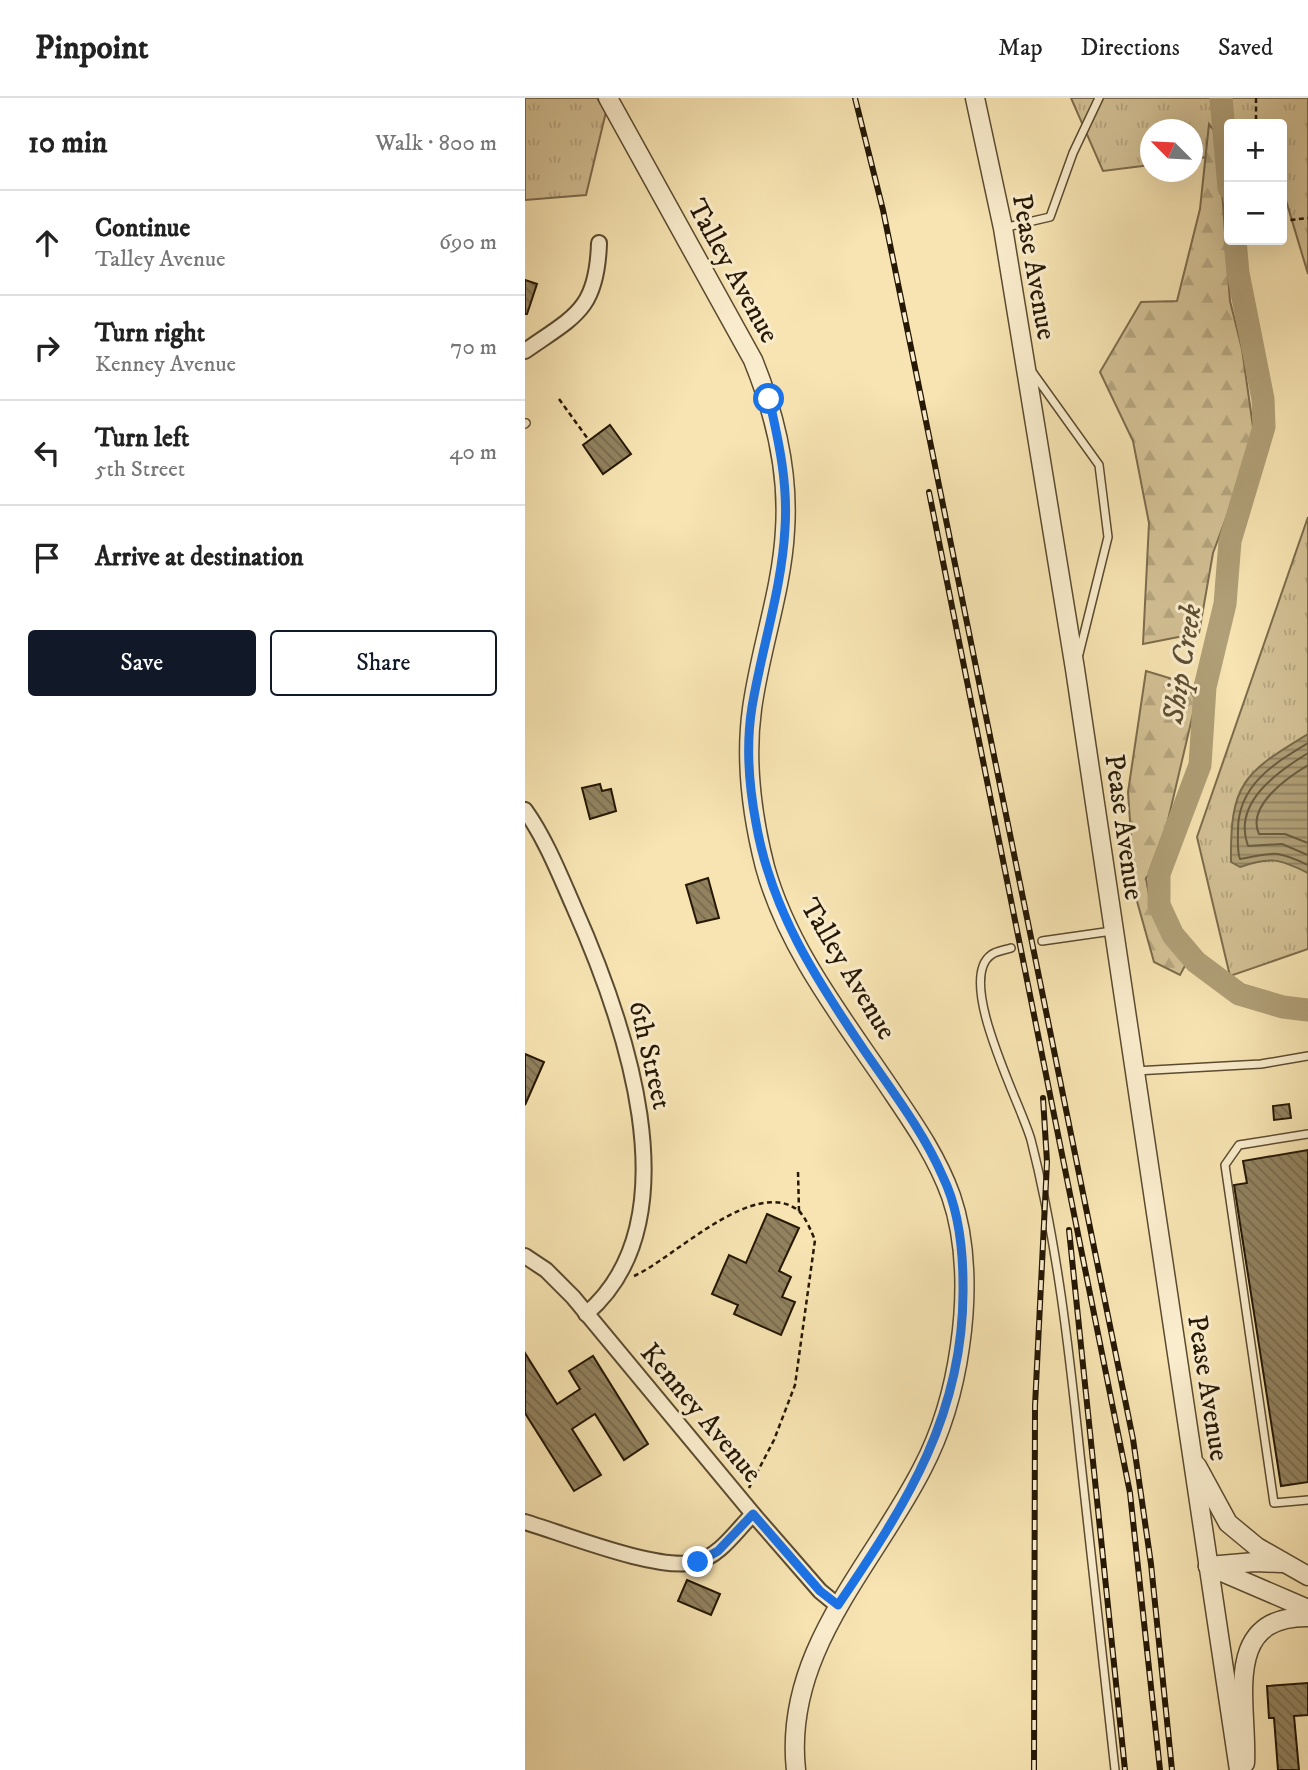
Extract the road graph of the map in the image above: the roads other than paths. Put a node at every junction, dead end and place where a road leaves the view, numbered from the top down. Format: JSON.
{"nodes":[{"id":1,"x":608,"y":98,"type":"edge"},
{"id":2,"x":975,"y":98,"type":"edge"},
{"id":3,"x":1099,"y":98,"type":"edge"},
{"id":4,"x":1003,"y":228,"type":"junction"},
{"id":5,"x":599,"y":243,"type":"dead end"},
{"id":6,"x":525,"y":351,"type":"edge"},
{"id":7,"x":1025,"y":362,"type":"junction"},
{"id":8,"x":1075,"y":669,"type":"junction"},
{"id":9,"x":525,"y":810,"type":"edge"},
{"id":10,"x":1112,"y":930,"type":"junction"},
{"id":11,"x":1042,"y":941,"type":"dead end"},
{"id":12,"x":1011,"y":948,"type":"dead end"},
{"id":13,"x":1308,"y":1056,"type":"edge"},
{"id":14,"x":1135,"y":1072,"type":"junction"},
{"id":15,"x":1308,"y":1134,"type":"edge"},
{"id":16,"x":525,"y":1256,"type":"edge"},
{"id":17,"x":586,"y":1314,"type":"junction"},
{"id":18,"x":1192,"y":1457,"type":"junction"},
{"id":19,"x":1308,"y":1500,"type":"edge"},
{"id":20,"x":753,"y":1514,"type":"junction"},
{"id":21,"x":525,"y":1522,"type":"edge"},
{"id":22,"x":1283,"y":1563,"type":"junction"},
{"id":23,"x":1208,"y":1566,"type":"junction"},
{"id":24,"x":1308,"y":1576,"type":"edge"},
{"id":25,"x":838,"y":1605,"type":"junction"},
{"id":26,"x":1308,"y":1609,"type":"edge"},
{"id":27,"x":1308,"y":1617,"type":"edge"},
{"id":28,"x":796,"y":1770,"type":"edge"},
{"id":29,"x":1115,"y":1770,"type":"edge"},
{"id":30,"x":1239,"y":1770,"type":"edge"},
{"id":31,"x":1245,"y":1770,"type":"edge"}],
"edges":[{"from":1,"to":25,"type":"street","name":"Talley Avenue"},
{"from":2,"to":4,"type":"street","name":"Pease Avenue"},
{"from":3,"to":4,"type":"lane"},
{"from":4,"to":7,"type":"street","name":"Pease Avenue"},
{"from":5,"to":6,"type":"street"},
{"from":7,"to":8,"type":"street","name":"Pease Avenue"},
{"from":7,"to":8,"type":"lane"},
{"from":8,"to":10,"type":"street","name":"Pease Avenue"},
{"from":9,"to":17,"type":"street","name":"6th Street"},
{"from":10,"to":11,"type":"lane"},
{"from":10,"to":14,"type":"street","name":"Pease Avenue"},
{"from":12,"to":29,"type":"lane"},
{"from":13,"to":14,"type":"lane"},
{"from":14,"to":18,"type":"street","name":"Pease Avenue"},
{"from":15,"to":19,"type":"lane"},
{"from":16,"to":17,"type":"street","name":"Kenney Avenue"},
{"from":17,"to":20,"type":"street","name":"Kenney Avenue"},
{"from":18,"to":22,"type":"street"},
{"from":18,"to":23,"type":"street","name":"Pease Avenue"},
{"from":20,"to":21,"type":"street"},
{"from":20,"to":25,"type":"street","name":"Kenney Avenue"},
{"from":22,"to":23,"type":"street"},
{"from":22,"to":24,"type":"street"},
{"from":23,"to":26,"type":"street"},
{"from":23,"to":30,"type":"street","name":"Pease Avenue"},
{"from":25,"to":28,"type":"street","name":"Talley Avenue"},
{"from":27,"to":31,"type":"street"}]}
